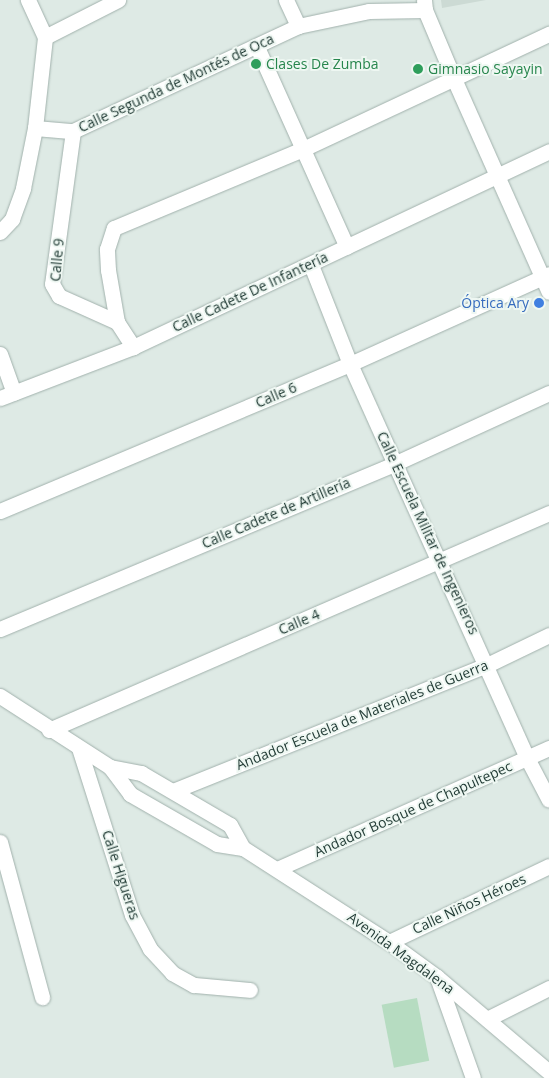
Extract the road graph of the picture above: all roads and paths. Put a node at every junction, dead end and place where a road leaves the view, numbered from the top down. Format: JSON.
{"nodes":[{"id":1,"x":28,"y":0,"type":"edge"},
{"id":2,"x":118,"y":0,"type":"edge"},
{"id":3,"x":286,"y":0,"type":"edge"},
{"id":4,"x":425,"y":5,"type":"edge"},
{"id":5,"x":298,"y":26,"type":"junction"},
{"id":6,"x":549,"y":34,"type":"edge"},
{"id":7,"x":45,"y":37,"type":"junction"},
{"id":8,"x":257,"y":47,"type":"junction"},
{"id":9,"x":454,"y":79,"type":"junction"},
{"id":10,"x":35,"y":128,"type":"junction"},
{"id":11,"x":73,"y":131,"type":"junction"},
{"id":12,"x":303,"y":149,"type":"junction"},
{"id":13,"x":549,"y":152,"type":"edge"},
{"id":14,"x":495,"y":174,"type":"junction"},
{"id":15,"x":0,"y":232,"type":"edge"},
{"id":16,"x":347,"y":247,"type":"junction"},
{"id":17,"x":311,"y":265,"type":"junction"},
{"id":18,"x":546,"y":275,"type":"edge"},
{"id":19,"x":549,"y":292,"type":"edge"},
{"id":20,"x":117,"y":322,"type":"junction"},
{"id":21,"x":133,"y":347,"type":"junction"},
{"id":22,"x":0,"y":354,"type":"edge"},
{"id":23,"x":350,"y":364,"type":"junction"},
{"id":24,"x":549,"y":393,"type":"edge"},
{"id":25,"x":7,"y":395,"type":"edge"},
{"id":26,"x":396,"y":463,"type":"junction"},
{"id":27,"x":0,"y":511,"type":"edge"},
{"id":28,"x":549,"y":513,"type":"edge"},
{"id":29,"x":441,"y":560,"type":"junction"},
{"id":30,"x":0,"y":629,"type":"edge"},
{"id":31,"x":549,"y":635,"type":"edge"},
{"id":32,"x":487,"y":665,"type":"junction"},
{"id":33,"x":0,"y":696,"type":"edge"},
{"id":34,"x":49,"y":730,"type":"junction"},
{"id":35,"x":79,"y":748,"type":"junction"},
{"id":36,"x":549,"y":748,"type":"edge"},
{"id":37,"x":527,"y":758,"type":"junction"},
{"id":38,"x":110,"y":767,"type":"junction"},
{"id":39,"x":172,"y":791,"type":"junction"},
{"id":40,"x":549,"y":800,"type":"edge"},
{"id":41,"x":0,"y":842,"type":"edge"},
{"id":42,"x":243,"y":848,"type":"junction"},
{"id":43,"x":549,"y":866,"type":"edge"},
{"id":44,"x":277,"y":869,"type":"junction"},
{"id":45,"x":389,"y":942,"type":"junction"},
{"id":46,"x":437,"y":977,"type":"junction"},
{"id":47,"x":549,"y":988,"type":"edge"},
{"id":48,"x":250,"y":990,"type":"dead end"},
{"id":49,"x":42,"y":997,"type":"dead end"},
{"id":50,"x":487,"y":1018,"type":"junction"},
{"id":51,"x":549,"y":1072,"type":"edge"},
{"id":52,"x":473,"y":1078,"type":"edge"}],
"edges":[{"from":1,"to":7,"type":"street"},
{"from":2,"to":7,"type":"street"},
{"from":3,"to":5,"type":"street"},
{"from":4,"to":5,"type":"street","name":"Calle Segunda de Montés de Oca"},
{"from":4,"to":9,"type":"street"},
{"from":5,"to":8,"type":"street","name":"Calle Segunda de Montés de Oca"},
{"from":6,"to":9,"type":"street"},
{"from":7,"to":10,"type":"street"},
{"from":8,"to":11,"type":"street","name":"Calle Segunda de Montés de Oca"},
{"from":8,"to":12,"type":"street"},
{"from":9,"to":12,"type":"street"},
{"from":9,"to":14,"type":"street"},
{"from":10,"to":11,"type":"street","name":"Calle Segunda de Montés de Oca"},
{"from":10,"to":15,"type":"street"},
{"from":11,"to":20,"type":"street","name":"Calle 9"},
{"from":12,"to":16,"type":"street"},
{"from":12,"to":20,"type":"street"},
{"from":13,"to":14,"type":"street","name":"Calle Cadete De Infantería"},
{"from":14,"to":16,"type":"street","name":"Calle Cadete De Infantería"},
{"from":14,"to":18,"type":"street"},
{"from":16,"to":17,"type":"street","name":"Calle Cadete De Infantería"},
{"from":17,"to":21,"type":"street","name":"Calle Cadete De Infantería"},
{"from":17,"to":23,"type":"street","name":"Calle Escuela Militar de Ingenieros"},
{"from":18,"to":19,"type":"street"},
{"from":18,"to":23,"type":"street","name":"Calle 6"},
{"from":20,"to":21,"type":"street"},
{"from":21,"to":25,"type":"street","name":"Calle Cadete De Infantería"},
{"from":22,"to":25,"type":"street"},
{"from":23,"to":26,"type":"street","name":"Calle Escuela Militar de Ingenieros"},
{"from":23,"to":27,"type":"street","name":"Calle 6"},
{"from":24,"to":26,"type":"street","name":"Calle Cadete de Artillería"},
{"from":26,"to":29,"type":"street","name":"Calle Escuela Militar de Ingenieros"},
{"from":26,"to":30,"type":"street","name":"Calle Cadete de Artillería"},
{"from":28,"to":29,"type":"street","name":"Calle 4"},
{"from":29,"to":32,"type":"street","name":"Calle Escuela Militar de Ingenieros"},
{"from":29,"to":34,"type":"street","name":"Calle 4"},
{"from":31,"to":32,"type":"street","name":"Andador Escuela de Materiales de Guerra"},
{"from":32,"to":37,"type":"street","name":"Calle Escuela Militar de Ingenieros"},
{"from":32,"to":39,"type":"street","name":"Andador Escuela de Materiales de Guerra"},
{"from":33,"to":34,"type":"street","name":"Avenida Magdalena"},
{"from":34,"to":35,"type":"street","name":"Avenida Magdalena"},
{"from":35,"to":38,"type":"street","name":"Avenida Magdalena"},
{"from":35,"to":48,"type":"street","name":"Calle Higueras"},
{"from":36,"to":37,"type":"street","name":"Andador Bosque de Chapultepec"},
{"from":37,"to":40,"type":"street","name":"Calle Escuela Militar de Ingenieros"},
{"from":37,"to":44,"type":"street","name":"Andador Bosque de Chapultepec"},
{"from":38,"to":39,"type":"street","name":"Avenida Magdalena"},
{"from":38,"to":42,"type":"street","name":"Avenida Magdalena"},
{"from":39,"to":42,"type":"street","name":"Avenida Magdalena"},
{"from":41,"to":49,"type":"street"},
{"from":42,"to":44,"type":"street","name":"Avenida Magdalena"},
{"from":43,"to":45,"type":"street","name":"Calle Niños Héroes"},
{"from":44,"to":45,"type":"street","name":"Avenida Magdalena"},
{"from":45,"to":46,"type":"street","name":"Avenida Magdalena"},
{"from":46,"to":50,"type":"street","name":"Avenida Magdalena"},
{"from":46,"to":52,"type":"street"},
{"from":47,"to":50,"type":"street"},
{"from":50,"to":51,"type":"street","name":"Avenida Magdalena"}]}
